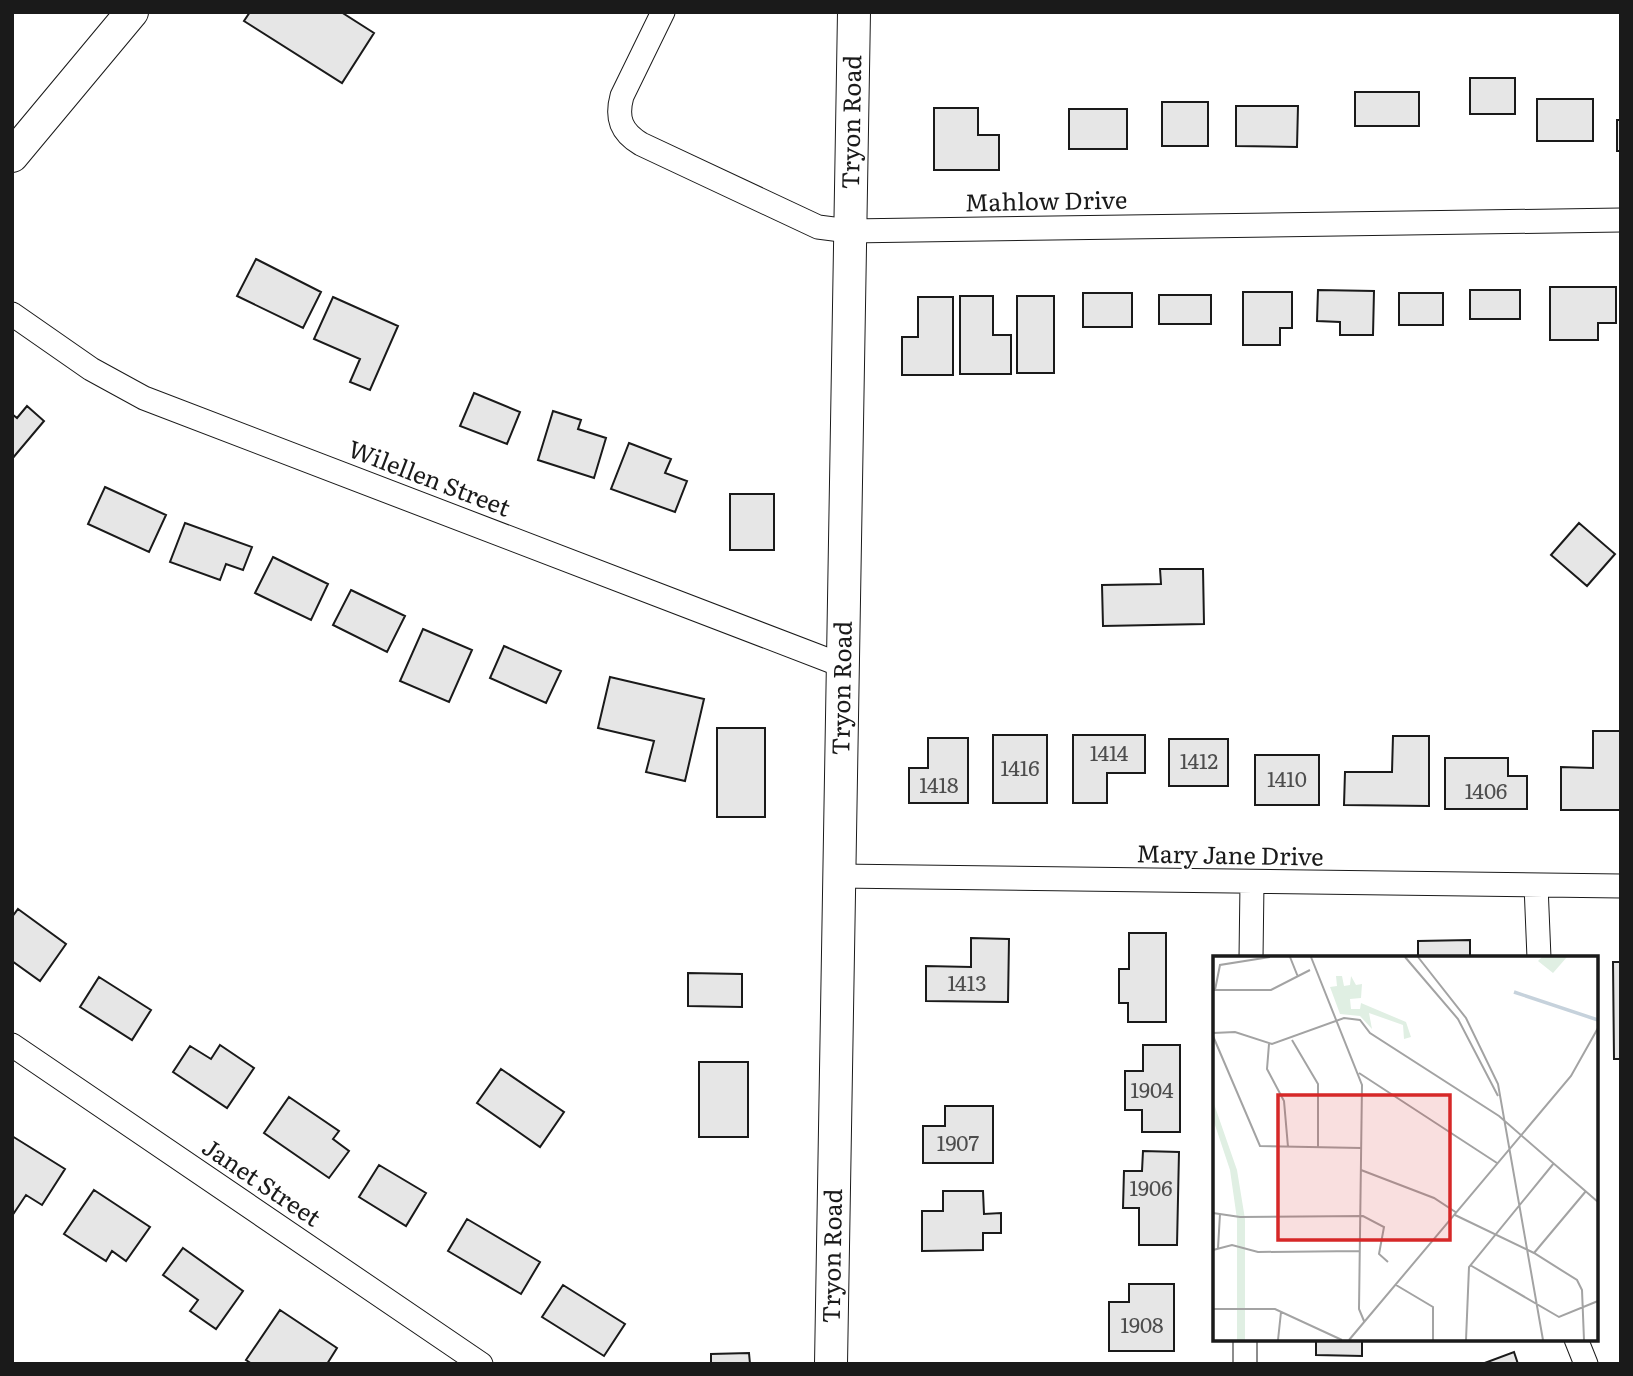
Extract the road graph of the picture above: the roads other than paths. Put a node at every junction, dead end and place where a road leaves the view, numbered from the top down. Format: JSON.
{"nodes":[{"id":1,"x":132,"y":12,"type":"edge"},
{"id":2,"x":663,"y":12,"type":"edge"},
{"id":3,"x":853,"y":12,"type":"edge"},
{"id":4,"x":12,"y":156,"type":"edge"},
{"id":5,"x":1621,"y":220,"type":"edge"},
{"id":6,"x":849,"y":231,"type":"junction"},
{"id":7,"x":12,"y":314,"type":"edge"},
{"id":8,"x":841,"y":665,"type":"junction"},
{"id":9,"x":838,"y":876,"type":"junction"},
{"id":10,"x":1252,"y":883,"type":"junction"},
{"id":11,"x":1536,"y":885,"type":"junction"},
{"id":12,"x":1621,"y":886,"type":"edge"},
{"id":13,"x":1251,"y":956,"type":"edge"},
{"id":14,"x":1539,"y":956,"type":"edge"},
{"id":15,"x":12,"y":1045,"type":"edge"},
{"id":16,"x":1245,"y":1341,"type":"edge"},
{"id":17,"x":1577,"y":1341,"type":"edge"},
{"id":18,"x":481,"y":1364,"type":"edge"},
{"id":19,"x":831,"y":1364,"type":"edge"},
{"id":20,"x":1245,"y":1364,"type":"edge"},
{"id":21,"x":1586,"y":1364,"type":"edge"}],
"edges":[{"from":1,"to":4,"type":"street"},
{"from":2,"to":6,"type":"street","name":"Mahlow Drive"},
{"from":3,"to":6,"type":"street","name":"Tryon Road"},
{"from":5,"to":6,"type":"street","name":"Mahlow Drive"},
{"from":6,"to":8,"type":"street","name":"Tryon Road"},
{"from":7,"to":8,"type":"street","name":"Wilellen Street"},
{"from":8,"to":9,"type":"street","name":"Tryon Road"},
{"from":9,"to":10,"type":"street","name":"Mary Jane Drive"},
{"from":9,"to":19,"type":"street","name":"Tryon Road"},
{"from":10,"to":11,"type":"street","name":"Mary Jane Drive"},
{"from":10,"to":13,"type":"street"},
{"from":11,"to":12,"type":"street","name":"Mary Jane Drive"},
{"from":11,"to":14,"type":"street"},
{"from":15,"to":18,"type":"street","name":"Janet Street"},
{"from":16,"to":20,"type":"street"},
{"from":17,"to":21,"type":"street"}]}
